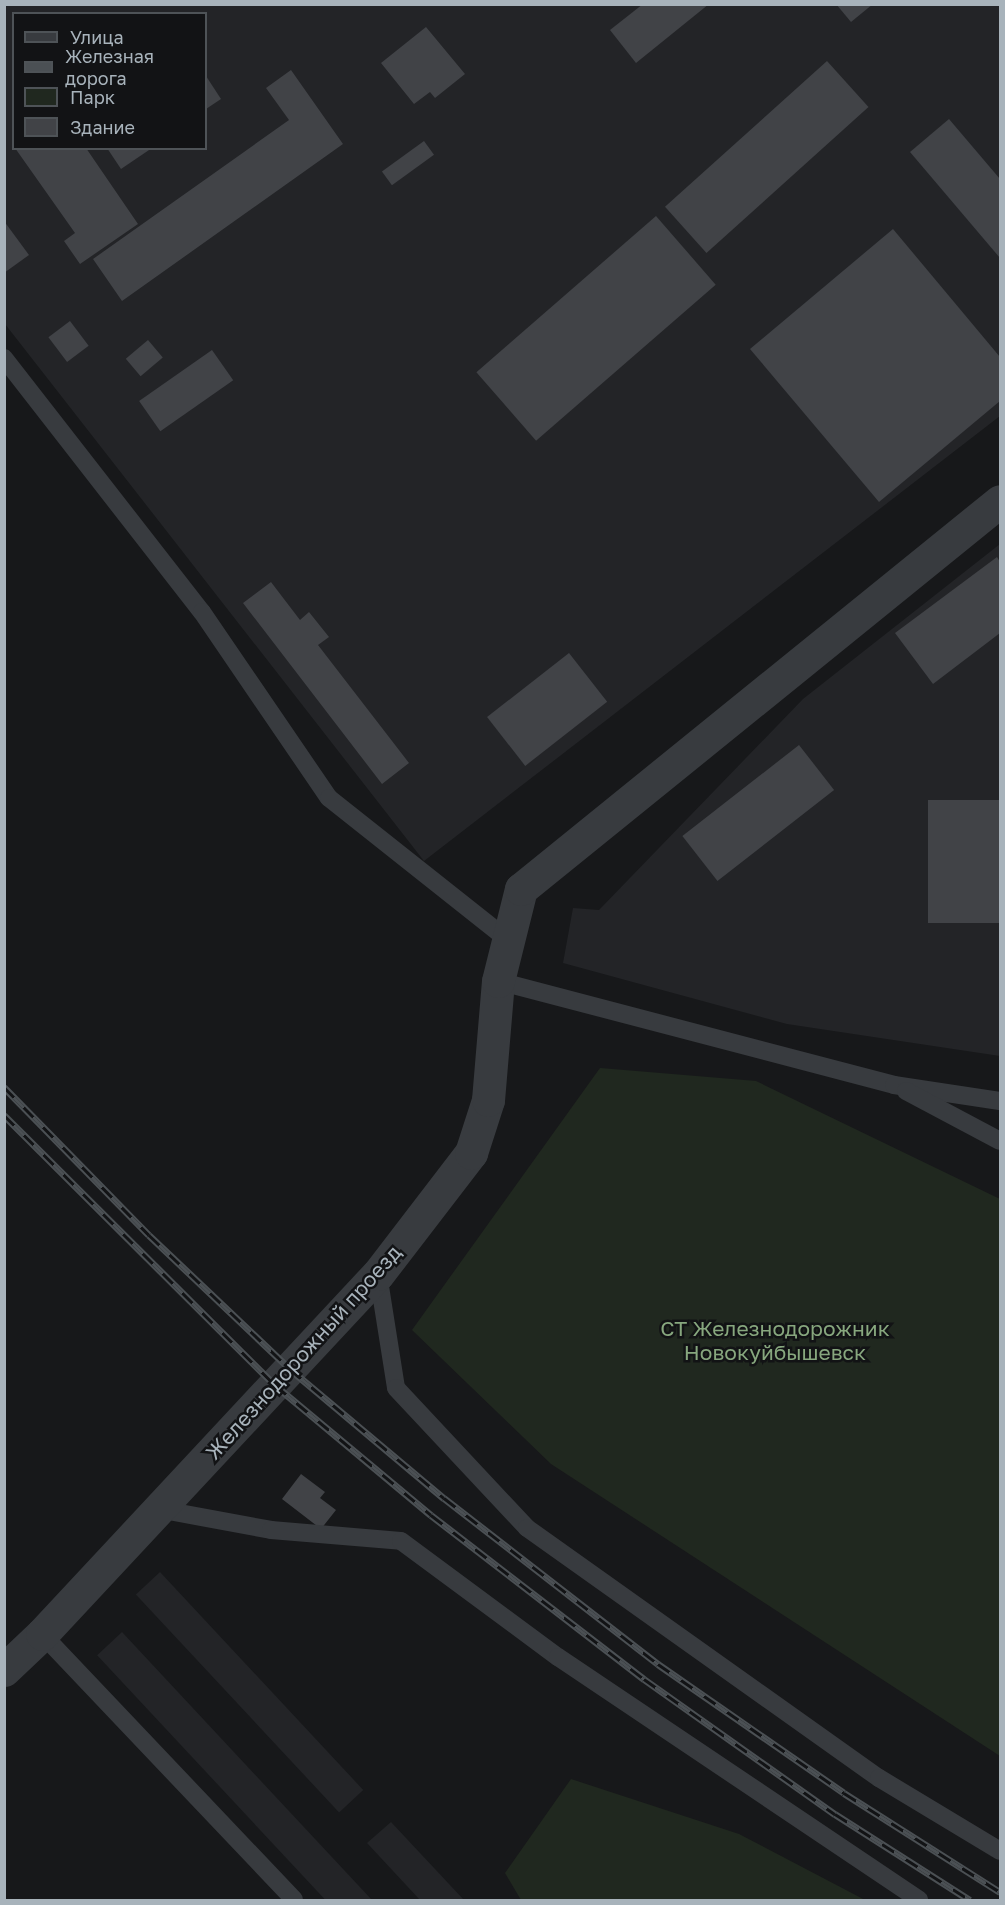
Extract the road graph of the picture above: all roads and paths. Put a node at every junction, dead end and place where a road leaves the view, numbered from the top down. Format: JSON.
{"nodes":[{"id":1,"x":4,"y":358,"type":"edge"},
{"id":2,"x":1000,"y":501,"type":"edge"},
{"id":3,"x":508,"y":940,"type":"junction"},
{"id":4,"x":498,"y":981,"type":"junction"},
{"id":5,"x":894,"y":1084,"type":"junction"},
{"id":6,"x":1000,"y":1101,"type":"edge"},
{"id":7,"x":1000,"y":1141,"type":"edge"},
{"id":8,"x":378,"y":1274,"type":"junction"},
{"id":9,"x":158,"y":1509,"type":"junction"},
{"id":10,"x":42,"y":1634,"type":"junction"},
{"id":11,"x":4,"y":1670,"type":"edge"},
{"id":12,"x":1000,"y":1851,"type":"edge"},
{"id":13,"x":294,"y":1900,"type":"edge"},
{"id":14,"x":919,"y":1900,"type":"edge"}],
"edges":[{"from":1,"to":3,"type":"lane"},
{"from":2,"to":3,"type":"street","name":"Железнодорожный проезд"},
{"from":3,"to":4,"type":"street","name":"Железнодорожный проезд"},
{"from":4,"to":5,"type":"lane"},
{"from":4,"to":8,"type":"street","name":"Железнодорожный проезд"},
{"from":5,"to":6,"type":"lane"},
{"from":5,"to":7,"type":"lane"},
{"from":8,"to":9,"type":"street","name":"Железнодорожный проезд"},
{"from":8,"to":12,"type":"lane"},
{"from":9,"to":10,"type":"street","name":"Железнодорожный проезд"},
{"from":9,"to":14,"type":"lane"},
{"from":10,"to":11,"type":"street","name":"Железнодорожный проезд"},
{"from":10,"to":13,"type":"lane"}]}
